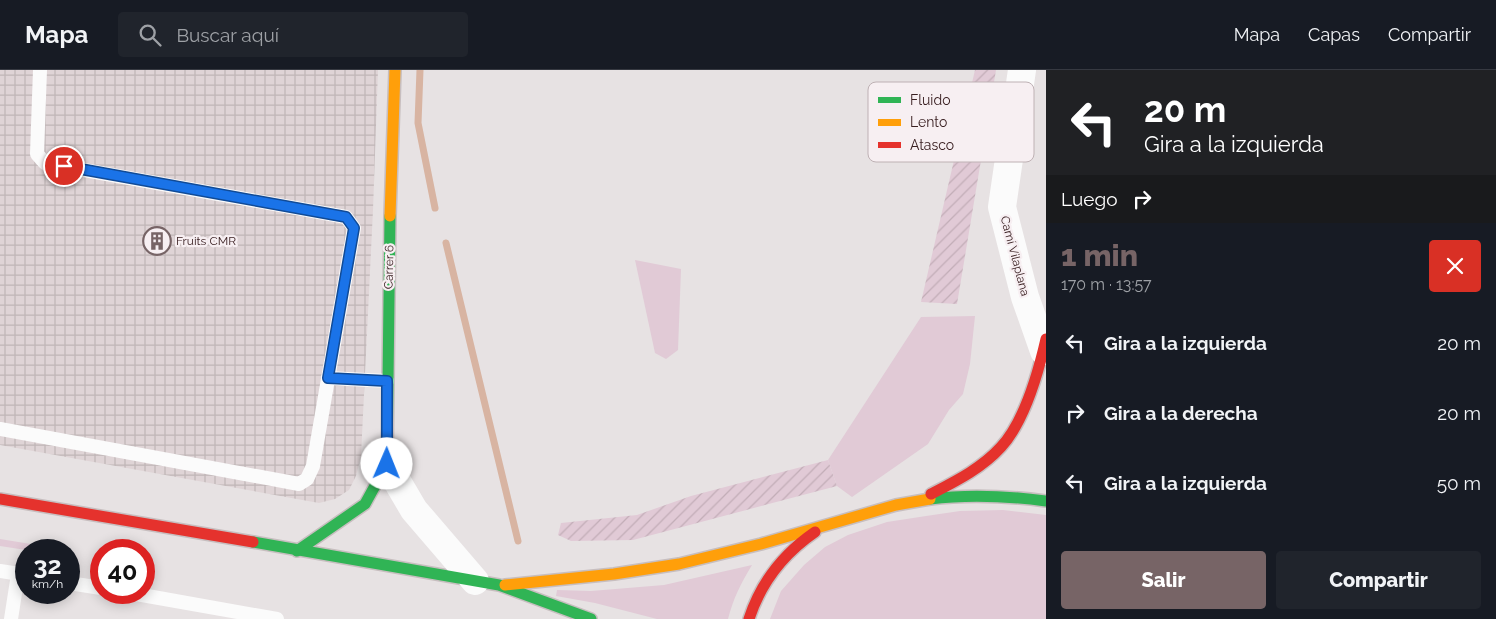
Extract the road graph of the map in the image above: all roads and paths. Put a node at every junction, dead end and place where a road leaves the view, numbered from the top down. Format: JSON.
{"nodes":[{"id":1,"x":40,"y":70,"type":"edge"},
{"id":2,"x":395,"y":70,"type":"edge"},
{"id":3,"x":1009,"y":162,"type":"edge"},
{"id":4,"x":1045,"y":345,"type":"edge"},
{"id":5,"x":328,"y":378,"type":"junction"},
{"id":6,"x":387,"y":381,"type":"junction"},
{"id":7,"x":0,"y":429,"type":"edge"},
{"id":8,"x":387,"y":464,"type":"junction"},
{"id":9,"x":0,"y":499,"type":"edge"},
{"id":10,"x":921,"y":500,"type":"junction"},
{"id":11,"x":1046,"y":501,"type":"edge"},
{"id":12,"x":832,"y":523,"type":"junction"},
{"id":13,"x":297,"y":551,"type":"junction"},
{"id":14,"x":0,"y":571,"type":"edge"},
{"id":15,"x":15,"y":574,"type":"edge"},
{"id":16,"x":487,"y":583,"type":"junction"},
{"id":17,"x":155,"y":597,"type":"edge"},
{"id":18,"x":15,"y":603,"type":"edge"},
{"id":19,"x":11,"y":619,"type":"edge"},
{"id":20,"x":277,"y":619,"type":"edge"},
{"id":21,"x":591,"y":619,"type":"edge"},
{"id":22,"x":749,"y":619,"type":"edge"}],
"edges":[{"from":1,"to":5,"type":"lane"},
{"from":2,"to":6,"type":"main road","name":"Carrer 6"},
{"from":3,"to":4,"type":"street","name":"Camí Vilaplana"},
{"from":4,"to":10,"type":"main road"},
{"from":5,"to":6,"type":"lane"},
{"from":5,"to":7,"type":"lane"},
{"from":6,"to":8,"type":"main road","name":"Carrer 6"},
{"from":8,"to":13,"type":"main road","name":"Carrer 6"},
{"from":8,"to":16,"type":"street"},
{"from":9,"to":13,"type":"main road"},
{"from":10,"to":11,"type":"main road"},
{"from":10,"to":12,"type":"main road"},
{"from":12,"to":16,"type":"main road"},
{"from":12,"to":22,"type":"main road"},
{"from":13,"to":16,"type":"main road"},
{"from":14,"to":15,"type":"lane"},
{"from":16,"to":21,"type":"main road"},
{"from":17,"to":20,"type":"lane"},
{"from":18,"to":19,"type":"lane"}]}
